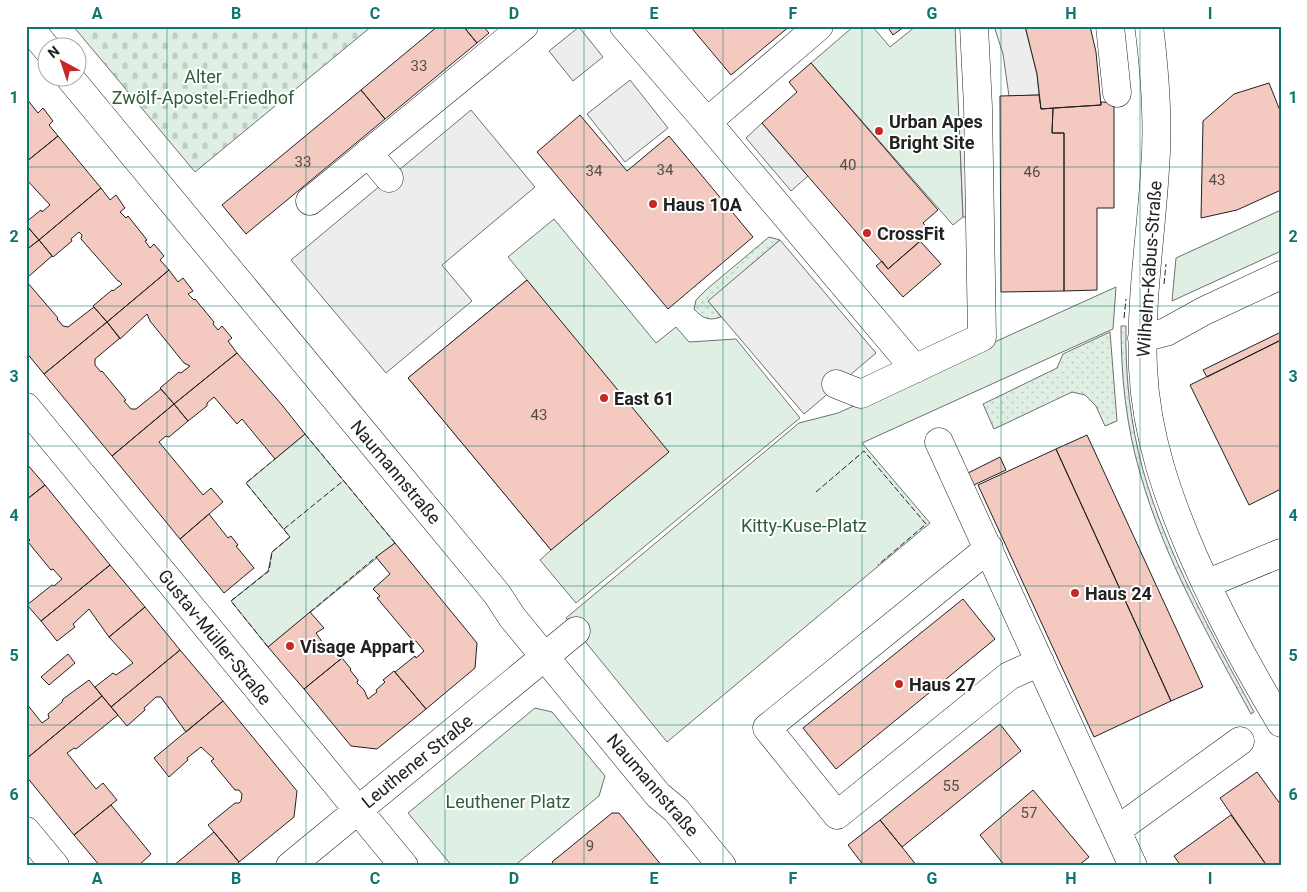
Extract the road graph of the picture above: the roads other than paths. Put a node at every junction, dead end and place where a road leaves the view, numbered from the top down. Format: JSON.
{"nodes":[{"id":1,"x":28,"y":26,"type":"edge"},
{"id":2,"x":524,"y":26,"type":"edge"},
{"id":3,"x":624,"y":26,"type":"edge"},
{"id":4,"x":819,"y":26,"type":"edge"},
{"id":5,"x":974,"y":26,"type":"edge"},
{"id":6,"x":1110,"y":26,"type":"edge"},
{"id":7,"x":1149,"y":26,"type":"edge"},
{"id":8,"x":38,"y":38,"type":"edge"},
{"id":9,"x":78,"y":88,"type":"edge"},
{"id":10,"x":1118,"y":93,"type":"dead end"},
{"id":11,"x":706,"y":122,"type":"junction"},
{"id":12,"x":368,"y":153,"type":"junction"},
{"id":13,"x":389,"y":178,"type":"dead end"},
{"id":14,"x":310,"y":201,"type":"dead end"},
{"id":15,"x":1281,"y":275,"type":"edge"},
{"id":16,"x":1142,"y":338,"type":"junction"},
{"id":17,"x":915,"y":369,"type":"junction"},
{"id":18,"x":836,"y":384,"type":"dead end"},
{"id":19,"x":26,"y":407,"type":"edge"},
{"id":20,"x":939,"y":442,"type":"dead end"},
{"id":21,"x":989,"y":548,"type":"junction"},
{"id":22,"x":1281,"y":553,"type":"edge"},
{"id":23,"x":1206,"y":584,"type":"junction"},
{"id":24,"x":576,"y":631,"type":"dead end"},
{"id":25,"x":544,"y":657,"type":"junction"},
{"id":26,"x":1040,"y":662,"type":"junction"},
{"id":27,"x":1281,"y":723,"type":"edge"},
{"id":28,"x":1240,"y":741,"type":"dead end"},
{"id":29,"x":358,"y":810,"type":"junction"},
{"id":30,"x":1117,"y":830,"type":"junction"},
{"id":31,"x":26,"y":831,"type":"edge"},
{"id":32,"x":55,"y":866,"type":"edge"},
{"id":33,"x":290,"y":866,"type":"edge"},
{"id":34,"x":404,"y":866,"type":"edge"},
{"id":35,"x":722,"y":866,"type":"edge"},
{"id":36,"x":1133,"y":866,"type":"edge"}],
"edges":[{"from":1,"to":8,"type":"street"},
{"from":2,"to":12,"type":"street"},
{"from":3,"to":11,"type":"street"},
{"from":4,"to":11,"type":"street"},
{"from":5,"to":17,"type":"street"},
{"from":6,"to":10,"type":"street"},
{"from":7,"to":16,"type":"street","name":"Wilhelm-Kabus-Straße"},
{"from":9,"to":25,"type":"street","name":"Naumannstraße"},
{"from":11,"to":17,"type":"street"},
{"from":12,"to":13,"type":"street"},
{"from":12,"to":14,"type":"street"},
{"from":15,"to":16,"type":"street"},
{"from":16,"to":23,"type":"street","name":"Wilhelm-Kabus-Straße"},
{"from":17,"to":18,"type":"street"},
{"from":19,"to":29,"type":"street","name":"Gustav-Müller-Straße"},
{"from":20,"to":21,"type":"street"},
{"from":21,"to":26,"type":"street"},
{"from":21,"to":26,"type":"street"},
{"from":22,"to":23,"type":"street"},
{"from":23,"to":27,"type":"street","name":"Wilhelm-Kabus-Straße"},
{"from":24,"to":25,"type":"street","name":"Leuthener Straße"},
{"from":25,"to":29,"type":"street","name":"Leuthener Straße"},
{"from":25,"to":35,"type":"street","name":"Naumannstraße"},
{"from":26,"to":30,"type":"street"},
{"from":28,"to":30,"type":"street"},
{"from":29,"to":33,"type":"street","name":"Leuthener Straße"},
{"from":29,"to":34,"type":"street","name":"Gustav-Müller-Straße"},
{"from":30,"to":36,"type":"street"},
{"from":31,"to":32,"type":"street"}]}
